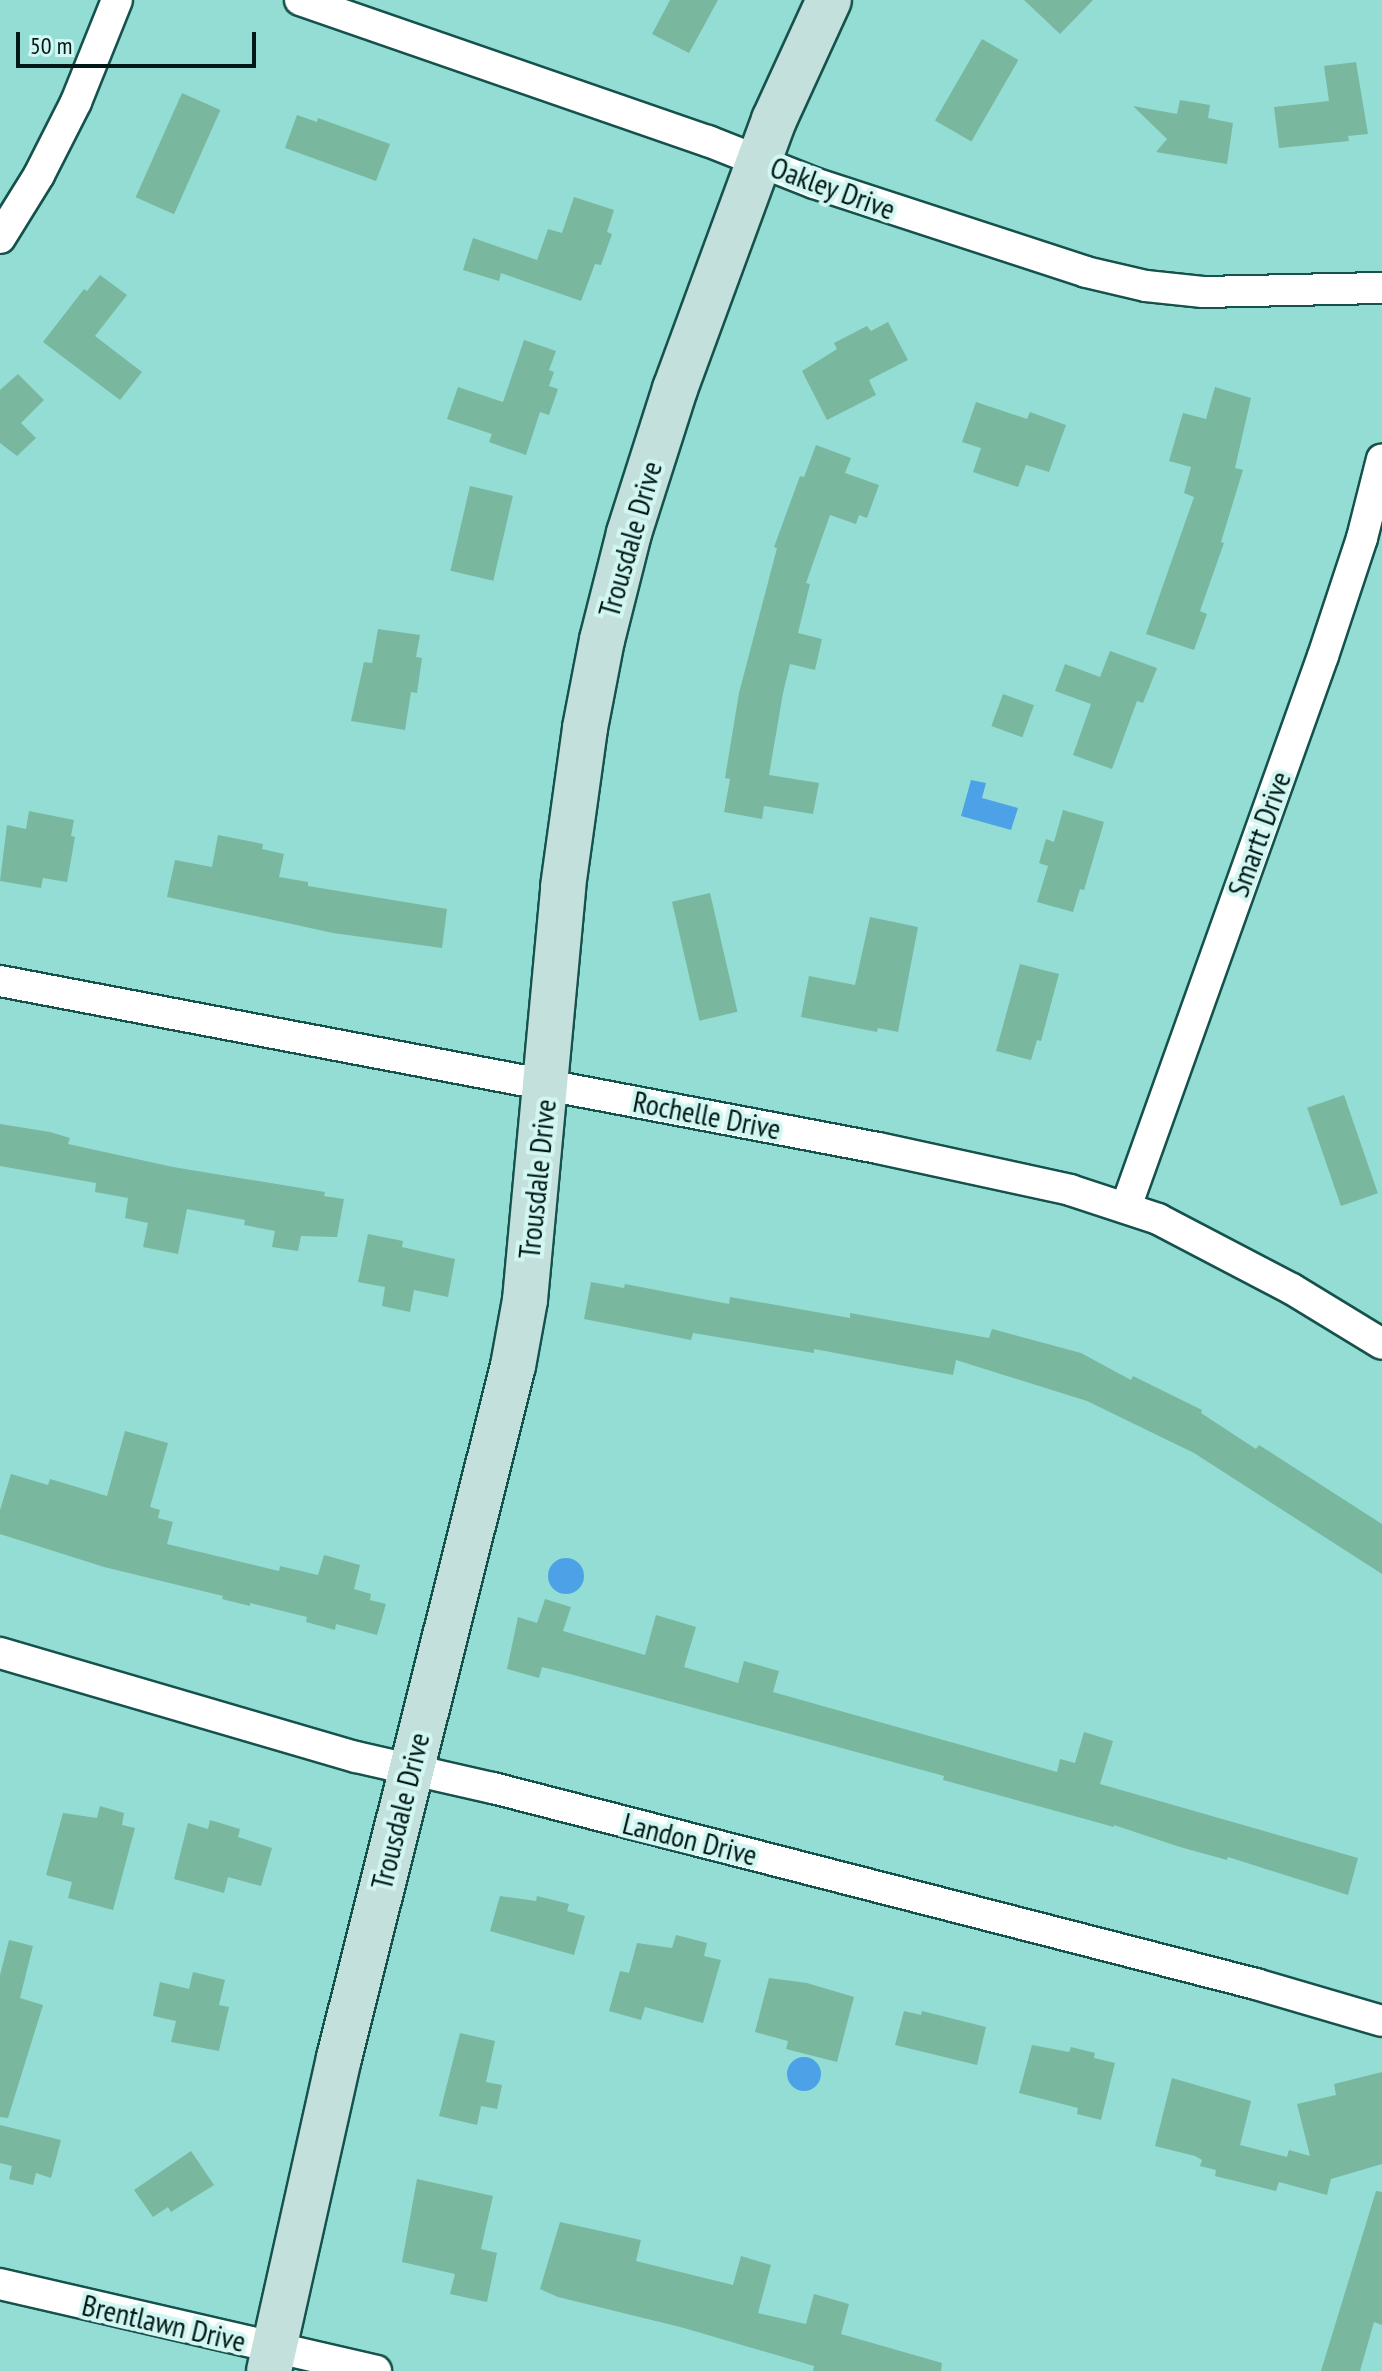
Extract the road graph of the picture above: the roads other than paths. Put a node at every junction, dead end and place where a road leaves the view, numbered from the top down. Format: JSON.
{"nodes":[{"id":1,"x":117,"y":0,"type":"edge"},
{"id":2,"x":300,"y":0,"type":"edge"},
{"id":3,"x":829,"y":0,"type":"edge"},
{"id":4,"x":759,"y":161,"type":"junction"},
{"id":5,"x":0,"y":238,"type":"edge"},
{"id":6,"x":1382,"y":288,"type":"edge"},
{"id":7,"x":1382,"y":294,"type":"edge"},
{"id":8,"x":1382,"y":459,"type":"edge"},
{"id":9,"x":0,"y":981,"type":"edge"},
{"id":10,"x":547,"y":1085,"type":"junction"},
{"id":11,"x":1126,"y":1207,"type":"junction"},
{"id":12,"x":1382,"y":1344,"type":"edge"},
{"id":13,"x":0,"y":1653,"type":"edge"},
{"id":14,"x":410,"y":1769,"type":"junction"},
{"id":15,"x":1382,"y":2021,"type":"edge"},
{"id":16,"x":0,"y":2284,"type":"edge"},
{"id":17,"x":272,"y":2360,"type":"edge"},
{"id":18,"x":376,"y":2371,"type":"edge"}],
"edges":[{"from":1,"to":5,"type":"street"},
{"from":2,"to":4,"type":"street","name":"Oakley Drive"},
{"from":3,"to":4,"type":"street","name":"Trousdale Drive"},
{"from":4,"to":6,"type":"street","name":"Oakley Drive"},
{"from":4,"to":10,"type":"street","name":"Trousdale Drive"},
{"from":6,"to":7,"type":"street"},
{"from":8,"to":11,"type":"street","name":"Smartt Drive"},
{"from":9,"to":10,"type":"street","name":"Rochelle Drive"},
{"from":10,"to":11,"type":"street","name":"Rochelle Drive"},
{"from":10,"to":14,"type":"street","name":"Trousdale Drive"},
{"from":11,"to":12,"type":"street","name":"Rochelle Drive"},
{"from":13,"to":14,"type":"street","name":"Landon Drive"},
{"from":14,"to":15,"type":"street","name":"Landon Drive"},
{"from":14,"to":17,"type":"street","name":"Trousdale Drive"},
{"from":16,"to":17,"type":"street","name":"Brentlawn Drive"},
{"from":17,"to":18,"type":"street","name":"Brentlawn Drive"}]}
